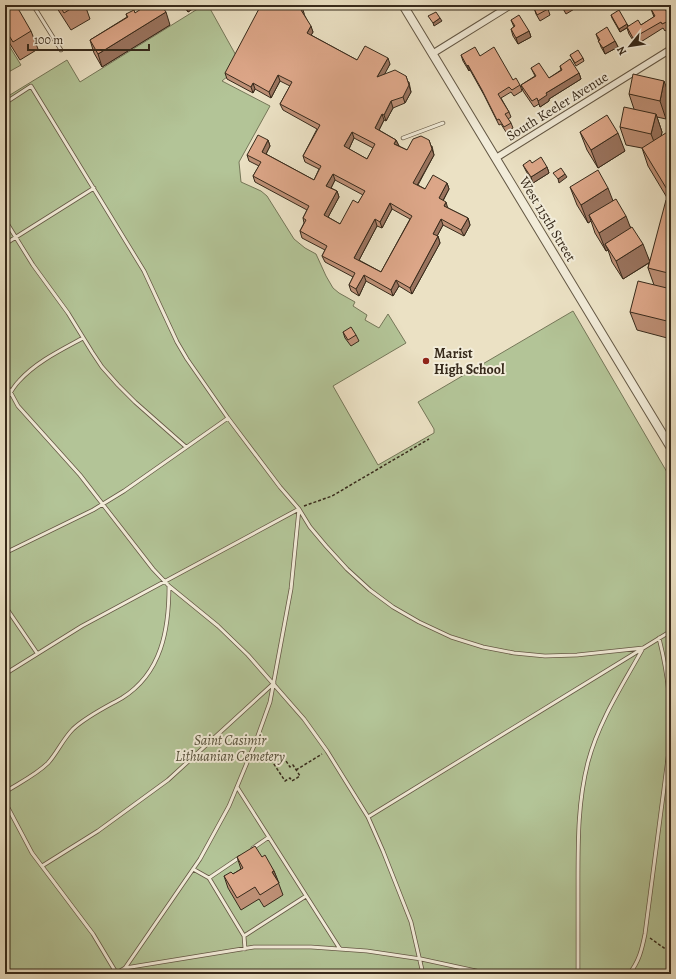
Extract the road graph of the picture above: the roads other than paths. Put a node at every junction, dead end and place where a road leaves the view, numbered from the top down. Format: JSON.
{"nodes":[{"id":1,"x":33,"y":5,"type":"edge"},
{"id":2,"x":403,"y":5,"type":"edge"},
{"id":3,"x":510,"y":5,"type":"edge"},
{"id":4,"x":671,"y":49,"type":"edge"},
{"id":5,"x":61,"y":50,"type":"dead end"},
{"id":6,"x":432,"y":54,"type":"junction"},
{"id":7,"x":5,"y":103,"type":"edge"},
{"id":8,"x":443,"y":123,"type":"dead end"},
{"id":9,"x":403,"y":138,"type":"dead end"},
{"id":10,"x":496,"y":158,"type":"junction"},
{"id":11,"x":94,"y":188,"type":"junction"},
{"id":12,"x":5,"y":220,"type":"edge"},
{"id":13,"x":16,"y":237,"type":"junction"},
{"id":14,"x":5,"y":244,"type":"edge"},
{"id":15,"x":83,"y":338,"type":"junction"},
{"id":16,"x":5,"y":382,"type":"edge"},
{"id":17,"x":11,"y":392,"type":"junction"},
{"id":18,"x":5,"y":402,"type":"edge"},
{"id":19,"x":228,"y":418,"type":"junction"},
{"id":20,"x":186,"y":447,"type":"junction"},
{"id":21,"x":671,"y":448,"type":"edge"},
{"id":22,"x":102,"y":504,"type":"junction"},
{"id":23,"x":299,"y":509,"type":"junction"},
{"id":24,"x":5,"y":553,"type":"edge"},
{"id":25,"x":165,"y":581,"type":"junction"},
{"id":26,"x":169,"y":586,"type":"junction"},
{"id":27,"x":5,"y":606,"type":"edge"},
{"id":28,"x":671,"y":631,"type":"edge"},
{"id":29,"x":659,"y":638,"type":"junction"},
{"id":30,"x":643,"y":648,"type":"junction"},
{"id":31,"x":37,"y":653,"type":"junction"},
{"id":32,"x":5,"y":674,"type":"edge"},
{"id":33,"x":274,"y":683,"type":"junction"},
{"id":34,"x":237,"y":787,"type":"junction"},
{"id":35,"x":5,"y":792,"type":"edge"},
{"id":36,"x":5,"y":802,"type":"edge"},
{"id":37,"x":368,"y":817,"type":"junction"},
{"id":38,"x":269,"y":837,"type":"junction"},
{"id":39,"x":251,"y":850,"type":"edge"},
{"id":40,"x":245,"y":854,"type":"edge"},
{"id":41,"x":42,"y":866,"type":"junction"},
{"id":42,"x":193,"y":869,"type":"junction"},
{"id":43,"x":209,"y":878,"type":"junction"},
{"id":44,"x":306,"y":896,"type":"junction"},
{"id":45,"x":244,"y":936,"type":"junction"},
{"id":46,"x":245,"y":949,"type":"junction"},
{"id":47,"x":340,"y":949,"type":"junction"},
{"id":48,"x":421,"y":959,"type":"junction"},
{"id":49,"x":125,"y":968,"type":"junction"},
{"id":50,"x":116,"y":974,"type":"edge"},
{"id":51,"x":122,"y":974,"type":"edge"},
{"id":52,"x":423,"y":974,"type":"edge"},
{"id":53,"x":490,"y":974,"type":"edge"},
{"id":54,"x":578,"y":974,"type":"edge"},
{"id":55,"x":629,"y":974,"type":"edge"}],
"edges":[{"from":1,"to":5,"type":"lane"},
{"from":2,"to":6,"type":"street","name":"West 115th Street"},
{"from":3,"to":6,"type":"street"},
{"from":4,"to":10,"type":"street","name":"South Keeler Avenue"},
{"from":6,"to":10,"type":"street","name":"West 115th Street"},
{"from":7,"to":11,"type":"lane"},
{"from":8,"to":9,"type":"lane"},
{"from":10,"to":21,"type":"street","name":"West 115th Street"},
{"from":11,"to":13,"type":"lane"},
{"from":11,"to":19,"type":"lane"},
{"from":12,"to":13,"type":"lane"},
{"from":13,"to":14,"type":"lane"},
{"from":13,"to":15,"type":"lane"},
{"from":15,"to":17,"type":"lane"},
{"from":15,"to":20,"type":"lane"},
{"from":16,"to":17,"type":"lane"},
{"from":17,"to":18,"type":"lane"},
{"from":17,"to":22,"type":"lane"},
{"from":19,"to":20,"type":"lane"},
{"from":19,"to":23,"type":"lane"},
{"from":20,"to":22,"type":"lane"},
{"from":22,"to":24,"type":"lane"},
{"from":22,"to":25,"type":"lane"},
{"from":23,"to":25,"type":"lane"},
{"from":23,"to":30,"type":"lane"},
{"from":23,"to":33,"type":"lane"},
{"from":25,"to":26,"type":"lane"},
{"from":25,"to":31,"type":"lane"},
{"from":26,"to":33,"type":"lane"},
{"from":26,"to":35,"type":"lane"},
{"from":27,"to":31,"type":"lane"},
{"from":28,"to":29,"type":"lane"},
{"from":29,"to":30,"type":"lane"},
{"from":29,"to":55,"type":"lane"},
{"from":30,"to":37,"type":"lane"},
{"from":30,"to":54,"type":"lane"},
{"from":31,"to":32,"type":"lane"},
{"from":33,"to":34,"type":"lane"},
{"from":33,"to":37,"type":"lane"},
{"from":33,"to":41,"type":"lane"},
{"from":34,"to":38,"type":"lane"},
{"from":34,"to":42,"type":"lane"},
{"from":36,"to":41,"type":"lane"},
{"from":37,"to":48,"type":"lane"},
{"from":38,"to":39,"type":"lane"},
{"from":38,"to":44,"type":"lane"},
{"from":40,"to":43,"type":"lane"},
{"from":41,"to":50,"type":"lane"},
{"from":42,"to":43,"type":"lane"},
{"from":42,"to":49,"type":"lane"},
{"from":43,"to":45,"type":"lane"},
{"from":44,"to":45,"type":"lane"},
{"from":44,"to":47,"type":"lane"},
{"from":45,"to":46,"type":"lane"},
{"from":46,"to":47,"type":"lane"},
{"from":46,"to":49,"type":"lane"},
{"from":47,"to":48,"type":"lane"},
{"from":48,"to":52,"type":"lane"},
{"from":48,"to":53,"type":"lane"},
{"from":49,"to":50,"type":"lane"},
{"from":50,"to":51,"type":"lane"}]}
